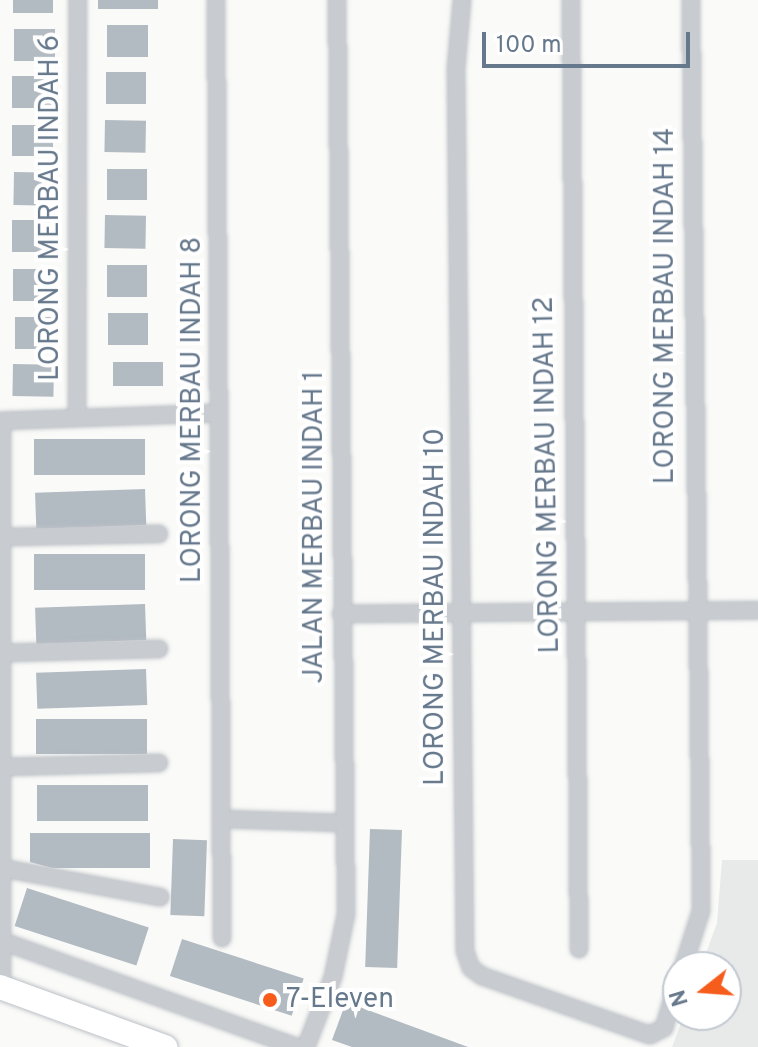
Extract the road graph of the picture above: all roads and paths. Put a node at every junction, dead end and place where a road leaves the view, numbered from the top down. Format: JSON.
{"nodes":[{"id":1,"x":78,"y":0,"type":"edge"},
{"id":2,"x":216,"y":0,"type":"edge"},
{"id":3,"x":337,"y":0,"type":"edge"},
{"id":4,"x":462,"y":0,"type":"edge"},
{"id":5,"x":571,"y":0,"type":"edge"},
{"id":6,"x":691,"y":0,"type":"edge"},
{"id":7,"x":219,"y":413,"type":"junction"},
{"id":8,"x":77,"y":417,"type":"junction"},
{"id":9,"x":1,"y":421,"type":"edge"},
{"id":10,"x":159,"y":534,"type":"dead end"},
{"id":11,"x":2,"y":537,"type":"junction"},
{"id":12,"x":758,"y":610,"type":"edge"},
{"id":13,"x":695,"y":611,"type":"junction"},
{"id":14,"x":575,"y":612,"type":"junction"},
{"id":15,"x":460,"y":613,"type":"junction"},
{"id":16,"x":341,"y":614,"type":"junction"},
{"id":17,"x":159,"y":649,"type":"dead end"},
{"id":18,"x":2,"y":653,"type":"junction"},
{"id":19,"x":159,"y":763,"type":"dead end"},
{"id":20,"x":2,"y":767,"type":"junction"},
{"id":21,"x":222,"y":819,"type":"junction"},
{"id":22,"x":343,"y":823,"type":"junction"},
{"id":23,"x":2,"y":868,"type":"junction"},
{"id":24,"x":160,"y":897,"type":"dead end"},
{"id":25,"x":222,"y":938,"type":"dead end"},
{"id":26,"x":2,"y":941,"type":"junction"},
{"id":27,"x":579,"y":949,"type":"dead end"},
{"id":28,"x":687,"y":951,"type":"edge"},
{"id":29,"x":1,"y":987,"type":"edge"},
{"id":30,"x":662,"y":1029,"type":"edge"},
{"id":31,"x":165,"y":1047,"type":"edge"},
{"id":32,"x":296,"y":1047,"type":"edge"},
{"id":33,"x":306,"y":1047,"type":"edge"}],
"edges":[{"from":1,"to":8,"type":"street","name":"LORONG MERBAU INDAH 6"},
{"from":2,"to":7,"type":"street","name":"LORONG MERBAU INDAH 8"},
{"from":3,"to":16,"type":"street","name":"JALAN MERBAU INDAH 1"},
{"from":4,"to":15,"type":"street","name":"LORONG MERBAU INDAH 10"},
{"from":5,"to":14,"type":"street","name":"LORONG MERBAU INDAH 12"},
{"from":6,"to":13,"type":"street","name":"LORONG MERBAU INDAH 14"},
{"from":7,"to":8,"type":"street"},
{"from":7,"to":21,"type":"street","name":"LORONG MERBAU INDAH 8"},
{"from":8,"to":9,"type":"street"},
{"from":9,"to":11,"type":"street"},
{"from":10,"to":11,"type":"street"},
{"from":11,"to":18,"type":"street"},
{"from":12,"to":13,"type":"street"},
{"from":13,"to":14,"type":"street"},
{"from":13,"to":28,"type":"street","name":"LORONG MERBAU INDAH 14"},
{"from":14,"to":15,"type":"street"},
{"from":14,"to":27,"type":"street","name":"LORONG MERBAU INDAH 12"},
{"from":15,"to":16,"type":"street"},
{"from":15,"to":30,"type":"street","name":"LORONG MERBAU INDAH 10"},
{"from":16,"to":22,"type":"street","name":"JALAN MERBAU INDAH 1"},
{"from":17,"to":18,"type":"street"},
{"from":18,"to":20,"type":"street"},
{"from":19,"to":20,"type":"street"},
{"from":20,"to":23,"type":"street"},
{"from":21,"to":22,"type":"street"},
{"from":21,"to":25,"type":"street","name":"LORONG MERBAU INDAH 8"},
{"from":22,"to":33,"type":"street","name":"JALAN MERBAU INDAH 1"},
{"from":23,"to":24,"type":"street"},
{"from":23,"to":26,"type":"street"},
{"from":26,"to":29,"type":"street"},
{"from":26,"to":32,"type":"street"},
{"from":29,"to":31,"type":"main road"}]}
